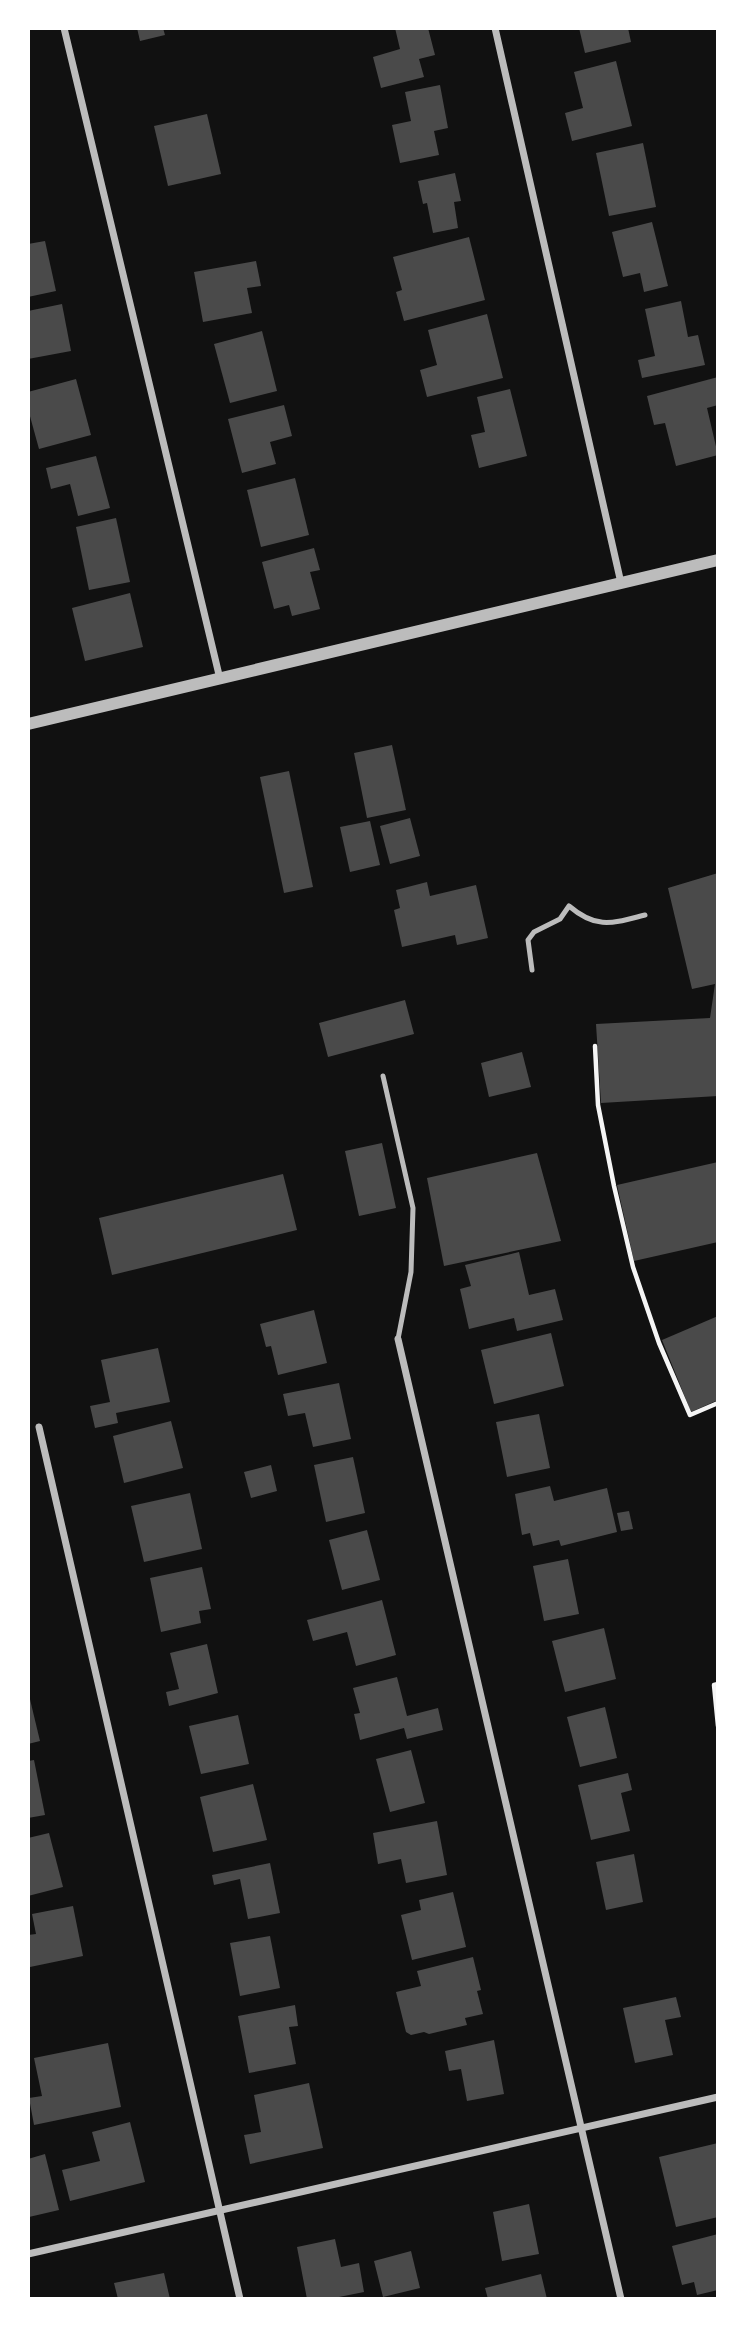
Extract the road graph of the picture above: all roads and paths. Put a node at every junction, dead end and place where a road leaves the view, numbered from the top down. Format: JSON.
{"nodes":[{"id":1,"x":64,"y":28,"type":"edge"},
{"id":2,"x":495,"y":28,"type":"edge"},
{"id":3,"x":718,"y":560,"type":"edge"},
{"id":4,"x":621,"y":583,"type":"junction"},
{"id":5,"x":220,"y":679,"type":"junction"},
{"id":6,"x":28,"y":724,"type":"edge"},
{"id":7,"x":645,"y":915,"type":"dead end"},
{"id":8,"x":533,"y":970,"type":"dead end"},
{"id":9,"x":595,"y":1046,"type":"dead end"},
{"id":10,"x":383,"y":1076,"type":"dead end"},
{"id":11,"x":398,"y":1339,"type":"joint"},
{"id":12,"x":718,"y":1404,"type":"edge"},
{"id":13,"x":39,"y":1427,"type":"dead end"},
{"id":14,"x":718,"y":1684,"type":"edge"},
{"id":15,"x":718,"y":1726,"type":"edge"},
{"id":16,"x":718,"y":2097,"type":"edge"},
{"id":17,"x":582,"y":2129,"type":"junction"},
{"id":18,"x":219,"y":2210,"type":"junction"},
{"id":19,"x":28,"y":2254,"type":"edge"},
{"id":20,"x":240,"y":2299,"type":"edge"},
{"id":21,"x":621,"y":2299,"type":"edge"}],
"edges":[{"from":1,"to":5,"type":"street"},
{"from":2,"to":4,"type":"street"},
{"from":3,"to":4,"type":"street"},
{"from":4,"to":5,"type":"street"},
{"from":5,"to":6,"type":"street"},
{"from":7,"to":8,"type":"lane"},
{"from":9,"to":12,"type":"path"},
{"from":10,"to":11,"type":"lane"},
{"from":11,"to":17,"type":"street"},
{"from":13,"to":18,"type":"street"},
{"from":14,"to":15,"type":"path"},
{"from":16,"to":17,"type":"street"},
{"from":17,"to":18,"type":"street"},
{"from":17,"to":21,"type":"street"},
{"from":18,"to":19,"type":"street"},
{"from":18,"to":20,"type":"street"}]}
